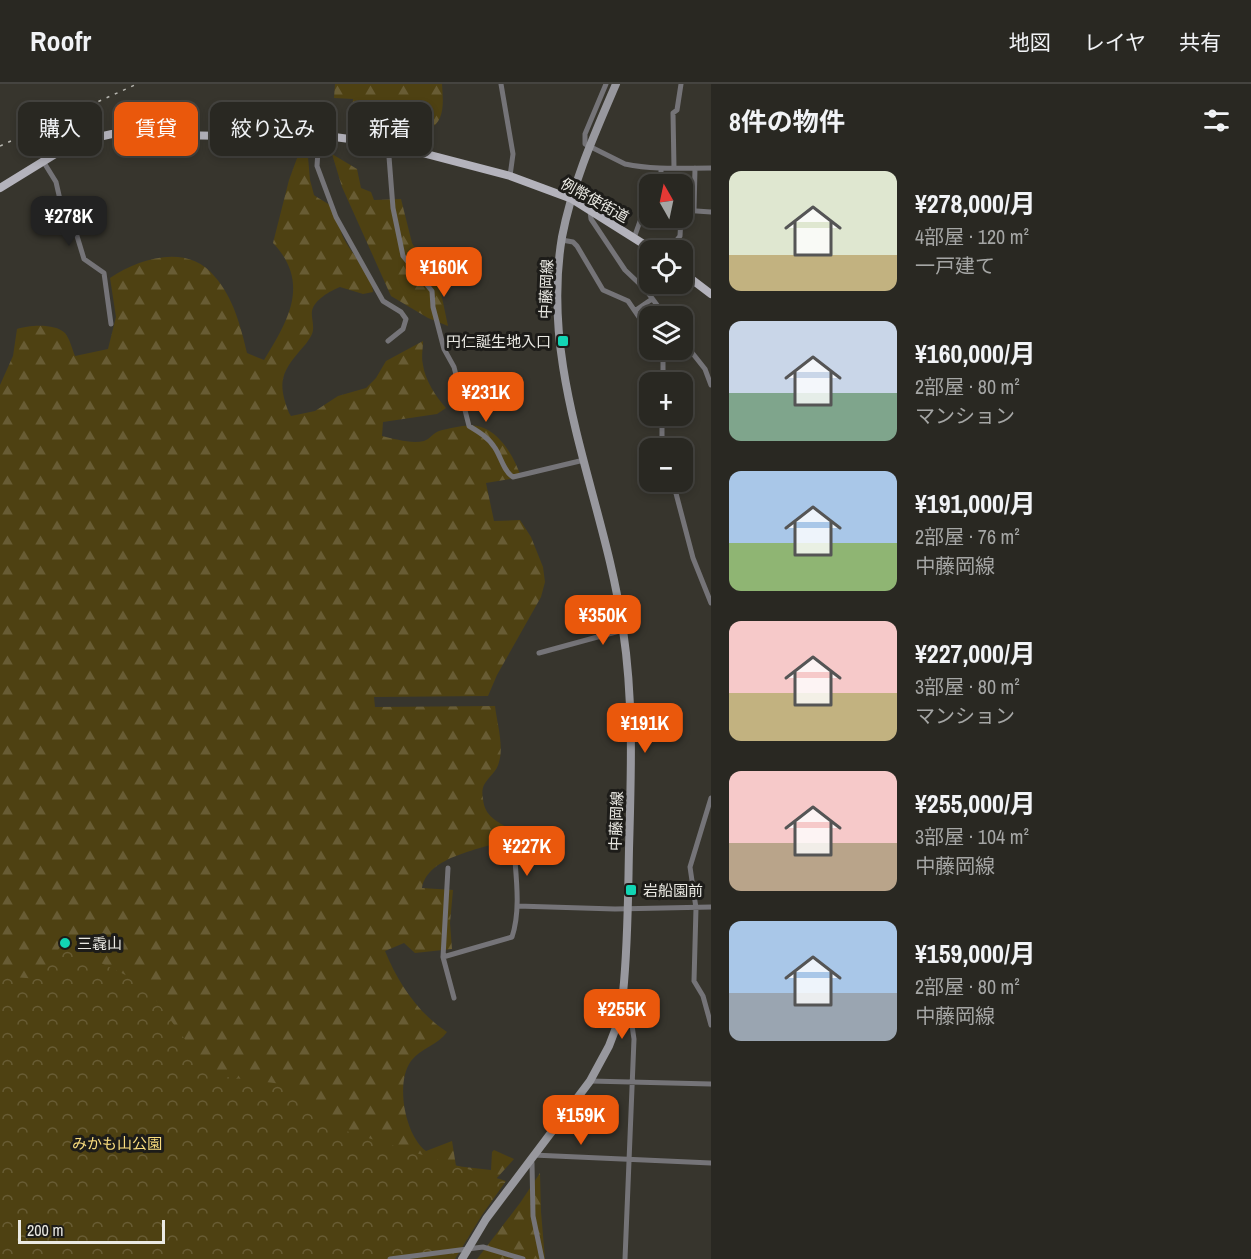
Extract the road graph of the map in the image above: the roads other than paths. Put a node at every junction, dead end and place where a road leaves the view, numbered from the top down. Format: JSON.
{"nodes":[{"id":1,"x":501,"y":84,"type":"edge"},
{"id":2,"x":606,"y":84,"type":"edge"},
{"id":3,"x":616,"y":84,"type":"edge"},
{"id":4,"x":681,"y":84,"type":"edge"},
{"id":5,"x":210,"y":136,"type":"edge"},
{"id":6,"x":590,"y":147,"type":"junction"},
{"id":7,"x":318,"y":156,"type":"edge"},
{"id":8,"x":389,"y":156,"type":"edge"},
{"id":9,"x":432,"y":156,"type":"edge"},
{"id":10,"x":43,"y":161,"type":"junction"},
{"id":11,"x":674,"y":168,"type":"junction"},
{"id":12,"x":695,"y":168,"type":"junction"},
{"id":13,"x":711,"y":168,"type":"edge"},
{"id":14,"x":661,"y":169,"type":"junction"},
{"id":15,"x":661,"y":174,"type":"edge"},
{"id":16,"x":510,"y":176,"type":"junction"},
{"id":17,"x":0,"y":188,"type":"edge"},
{"id":18,"x":572,"y":199,"type":"junction"},
{"id":19,"x":590,"y":211,"type":"junction"},
{"id":20,"x":694,"y":211,"type":"joint"},
{"id":21,"x":711,"y":212,"type":"edge"},
{"id":22,"x":639,"y":224,"type":"edge"},
{"id":23,"x":634,"y":238,"type":"junction"},
{"id":24,"x":562,"y":240,"type":"junction"},
{"id":25,"x":639,"y":241,"type":"edge"},
{"id":26,"x":693,"y":280,"type":"edge"},
{"id":27,"x":711,"y":294,"type":"edge"},
{"id":28,"x":652,"y":299,"type":"junction"},
{"id":29,"x":657,"y":306,"type":"edge"},
{"id":30,"x":636,"y":310,"type":"junction"},
{"id":31,"x":639,"y":315,"type":"edge"},
{"id":32,"x":111,"y":324,"type":"dead end"},
{"id":33,"x":388,"y":340,"type":"dead end"},
{"id":34,"x":693,"y":354,"type":"edge"},
{"id":35,"x":711,"y":385,"type":"edge"},
{"id":36,"x":584,"y":460,"type":"junction"},
{"id":37,"x":676,"y":492,"type":"edge"},
{"id":38,"x":711,"y":603,"type":"edge"},
{"id":39,"x":623,"y":630,"type":"junction"},
{"id":40,"x":539,"y":653,"type":"dead end"},
{"id":41,"x":711,"y":798,"type":"edge"},
{"id":42,"x":514,"y":848,"type":"dead end"},
{"id":43,"x":448,"y":868,"type":"dead end"},
{"id":44,"x":517,"y":906,"type":"junction"},
{"id":45,"x":711,"y":907,"type":"edge"},
{"id":46,"x":696,"y":908,"type":"junction"},
{"id":47,"x":627,"y":909,"type":"junction"},
{"id":48,"x":443,"y":957,"type":"junction"},
{"id":49,"x":623,"y":993,"type":"junction"},
{"id":50,"x":454,"y":998,"type":"dead end"},
{"id":51,"x":711,"y":1025,"type":"edge"},
{"id":52,"x":590,"y":1081,"type":"junction"},
{"id":53,"x":633,"y":1082,"type":"junction"},
{"id":54,"x":711,"y":1084,"type":"edge"},
{"id":55,"x":531,"y":1158,"type":"junction"},
{"id":56,"x":628,"y":1159,"type":"junction"},
{"id":57,"x":711,"y":1163,"type":"edge"},
{"id":58,"x":390,"y":1259,"type":"edge"},
{"id":59,"x":462,"y":1259,"type":"edge"},
{"id":60,"x":523,"y":1259,"type":"edge"},
{"id":61,"x":542,"y":1259,"type":"edge"},
{"id":62,"x":624,"y":1259,"type":"edge"}],
"edges":[{"from":1,"to":16,"type":"street"},
{"from":2,"to":6,"type":"street"},
{"from":3,"to":6,"type":"main road","name":"中藤岡線"},
{"from":4,"to":11,"type":"street"},
{"from":5,"to":10,"type":"main road","name":"例幣使街道"},
{"from":6,"to":14,"type":"street"},
{"from":6,"to":18,"type":"main road","name":"中藤岡線"},
{"from":7,"to":33,"type":"street"},
{"from":8,"to":36,"type":"street"},
{"from":9,"to":16,"type":"main road","name":"例幣使街道"},
{"from":10,"to":17,"type":"main road","name":"例幣使街道"},
{"from":10,"to":32,"type":"street"},
{"from":11,"to":12,"type":"street"},
{"from":11,"to":14,"type":"street"},
{"from":12,"to":13,"type":"street"},
{"from":12,"to":20,"type":"street"},
{"from":14,"to":15,"type":"street"},
{"from":16,"to":18,"type":"main road","name":"例幣使街道"},
{"from":18,"to":19,"type":"main road","name":"例幣使街道"},
{"from":18,"to":24,"type":"main road","name":"中藤岡線"},
{"from":19,"to":23,"type":"main road","name":"例幣使街道"},
{"from":19,"to":28,"type":"street"},
{"from":20,"to":21,"type":"street"},
{"from":22,"to":23,"type":"street"},
{"from":23,"to":25,"type":"main road","name":"例幣使街道"},
{"from":24,"to":30,"type":"street"},
{"from":24,"to":36,"type":"main road","name":"中藤岡線"},
{"from":26,"to":27,"type":"main road"},
{"from":28,"to":29,"type":"street"},
{"from":28,"to":30,"type":"street"},
{"from":30,"to":31,"type":"street"},
{"from":34,"to":35,"type":"street"},
{"from":36,"to":39,"type":"main road","name":"中藤岡線"},
{"from":37,"to":38,"type":"street"},
{"from":39,"to":40,"type":"street"},
{"from":39,"to":47,"type":"main road","name":"中藤岡線"},
{"from":41,"to":46,"type":"street"},
{"from":42,"to":44,"type":"street"},
{"from":43,"to":48,"type":"street"},
{"from":44,"to":47,"type":"street"},
{"from":44,"to":48,"type":"street"},
{"from":45,"to":46,"type":"street"},
{"from":46,"to":47,"type":"street"},
{"from":46,"to":51,"type":"street"},
{"from":47,"to":49,"type":"main road","name":"中藤岡線"},
{"from":48,"to":50,"type":"street"},
{"from":49,"to":52,"type":"main road","name":"中藤岡線"},
{"from":49,"to":53,"type":"street"},
{"from":52,"to":53,"type":"street"},
{"from":52,"to":55,"type":"main road","name":"中藤岡線"},
{"from":53,"to":54,"type":"street"},
{"from":53,"to":56,"type":"street"},
{"from":55,"to":56,"type":"street"},
{"from":55,"to":59,"type":"main road","name":"中藤岡線"},
{"from":55,"to":61,"type":"street"},
{"from":56,"to":57,"type":"street"},
{"from":56,"to":62,"type":"street"},
{"from":58,"to":60,"type":"street"}]}
